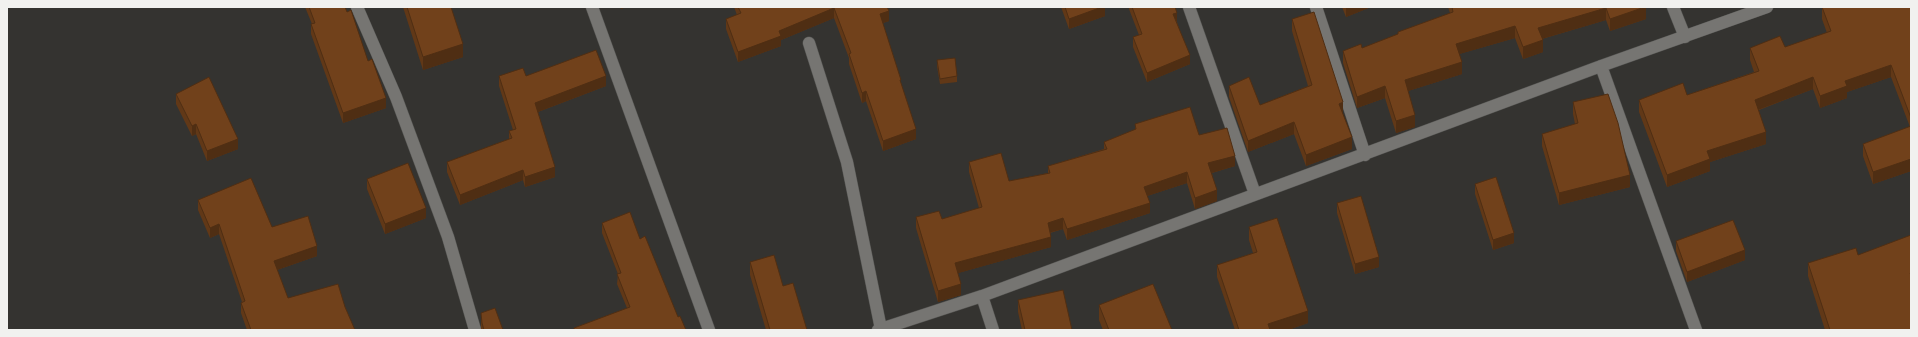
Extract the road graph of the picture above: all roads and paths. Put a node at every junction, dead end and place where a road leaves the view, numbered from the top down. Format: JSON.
{"nodes":[{"id":1,"x":357,"y":7,"type":"edge"},
{"id":2,"x":592,"y":7,"type":"edge"},
{"id":3,"x":1189,"y":7,"type":"edge"},
{"id":4,"x":1316,"y":7,"type":"edge"},
{"id":5,"x":1673,"y":7,"type":"edge"},
{"id":6,"x":1767,"y":7,"type":"edge"},
{"id":7,"x":1685,"y":37,"type":"junction"},
{"id":8,"x":809,"y":43,"type":"dead end"},
{"id":9,"x":1601,"y":66,"type":"junction"},
{"id":10,"x":1365,"y":155,"type":"junction"},
{"id":11,"x":1255,"y":194,"type":"junction"},
{"id":12,"x":982,"y":296,"type":"junction"},
{"id":13,"x":879,"y":329,"type":"edge"},
{"id":14,"x":475,"y":330,"type":"edge"},
{"id":15,"x":709,"y":330,"type":"edge"},
{"id":16,"x":993,"y":330,"type":"edge"},
{"id":17,"x":1696,"y":330,"type":"edge"}],
"edges":[{"from":1,"to":14,"type":"street"},
{"from":2,"to":15,"type":"street"},
{"from":3,"to":11,"type":"street"},
{"from":4,"to":10,"type":"street"},
{"from":5,"to":7,"type":"street"},
{"from":6,"to":7,"type":"street"},
{"from":7,"to":9,"type":"street"},
{"from":8,"to":13,"type":"street"},
{"from":9,"to":10,"type":"street"},
{"from":9,"to":17,"type":"street"},
{"from":10,"to":11,"type":"street"},
{"from":11,"to":12,"type":"street"},
{"from":12,"to":13,"type":"street"},
{"from":12,"to":16,"type":"street"}]}
